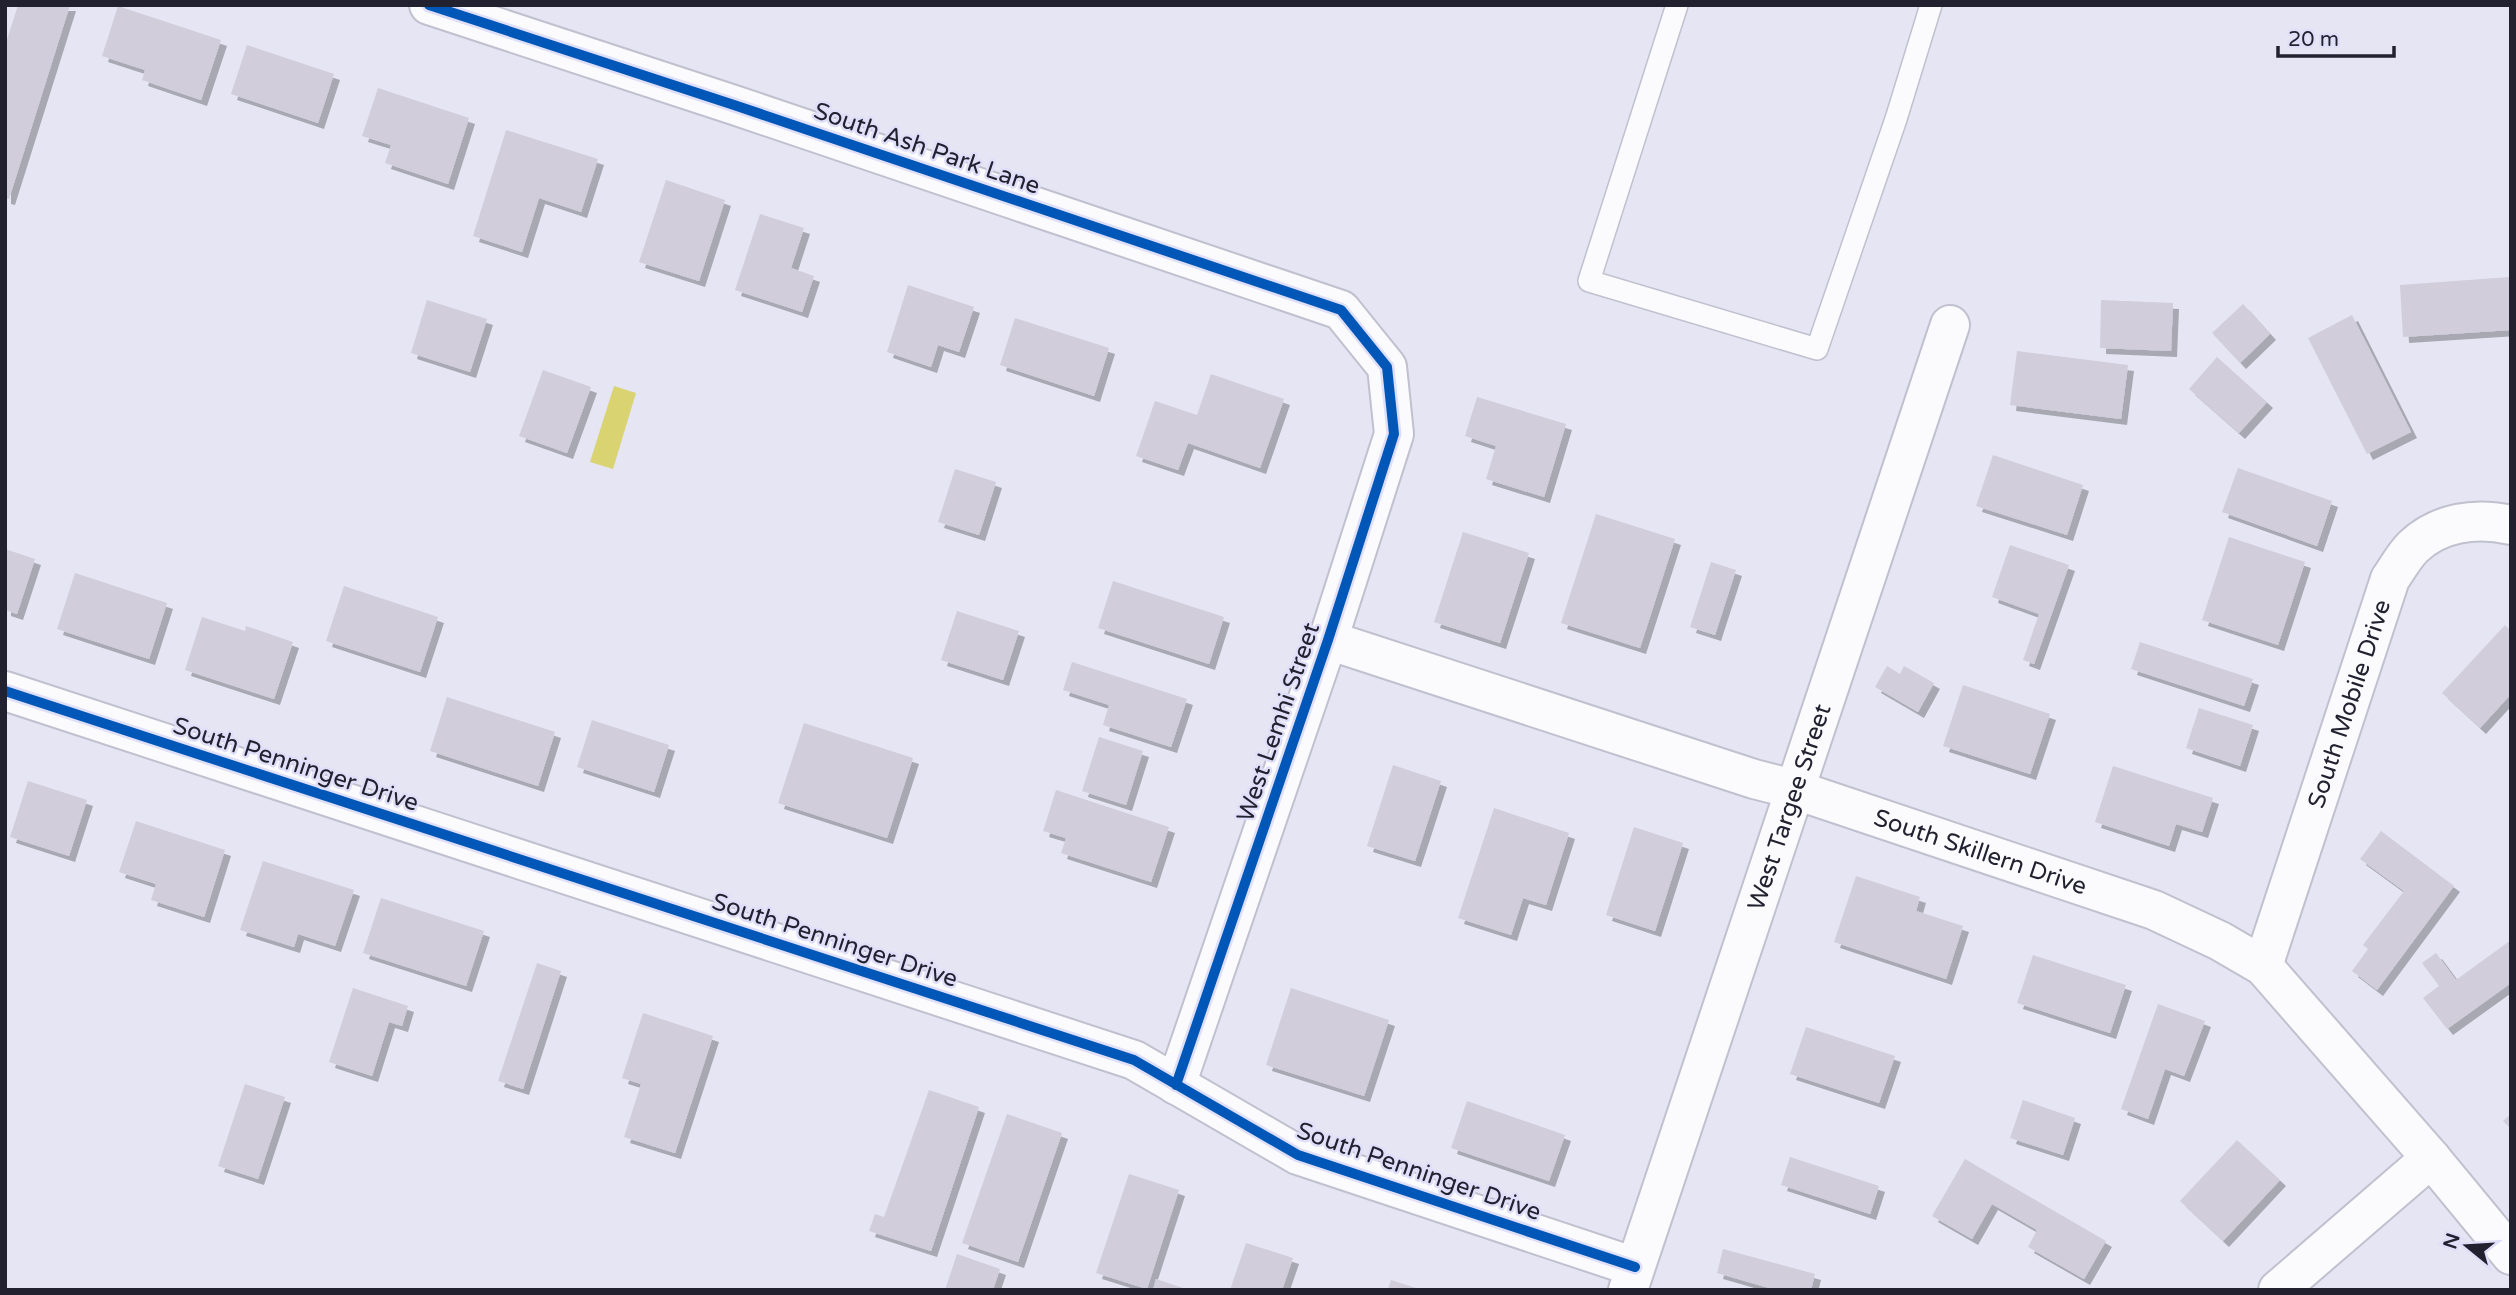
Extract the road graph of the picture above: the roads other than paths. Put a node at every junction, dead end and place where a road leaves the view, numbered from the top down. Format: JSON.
{"nodes":[{"id":1,"x":429,"y":5,"type":"edge"},
{"id":2,"x":1676,"y":5,"type":"edge"},
{"id":3,"x":1931,"y":5,"type":"edge"},
{"id":4,"x":1950,"y":325,"type":"dead end"},
{"id":5,"x":1387,"y":367,"type":"joint"},
{"id":6,"x":2511,"y":525,"type":"edge"},
{"id":7,"x":1328,"y":640,"type":"junction"},
{"id":8,"x":5,"y":691,"type":"edge"},
{"id":9,"x":1793,"y":789,"type":"junction"},
{"id":10,"x":2263,"y":966,"type":"junction"},
{"id":11,"x":1177,"y":1085,"type":"junction"},
{"id":12,"x":2431,"y":1158,"type":"junction"},
{"id":13,"x":2511,"y":1255,"type":"edge"},
{"id":14,"x":1632,"y":1279,"type":"edge"},
{"id":15,"x":2278,"y":1290,"type":"edge"}],
"edges":[{"from":1,"to":5,"type":"street","name":"South Ash Park Lane"},
{"from":2,"to":3,"type":"lane"},
{"from":4,"to":9,"type":"street","name":"West Targee Street"},
{"from":5,"to":7,"type":"street","name":"West Lemhi Street"},
{"from":6,"to":10,"type":"street","name":"South Mobile Drive"},
{"from":7,"to":9,"type":"street","name":"South Skillern Drive"},
{"from":7,"to":11,"type":"street","name":"West Lemhi Street"},
{"from":8,"to":11,"type":"street","name":"South Penninger Drive"},
{"from":9,"to":10,"type":"street","name":"South Skillern Drive"},
{"from":9,"to":14,"type":"street","name":"West Targee Street"},
{"from":10,"to":12,"type":"street","name":"South Skillern Drive"},
{"from":11,"to":14,"type":"street","name":"South Penninger Drive"},
{"from":12,"to":13,"type":"street","name":"South Skillern Drive"},
{"from":12,"to":15,"type":"street"}]}
